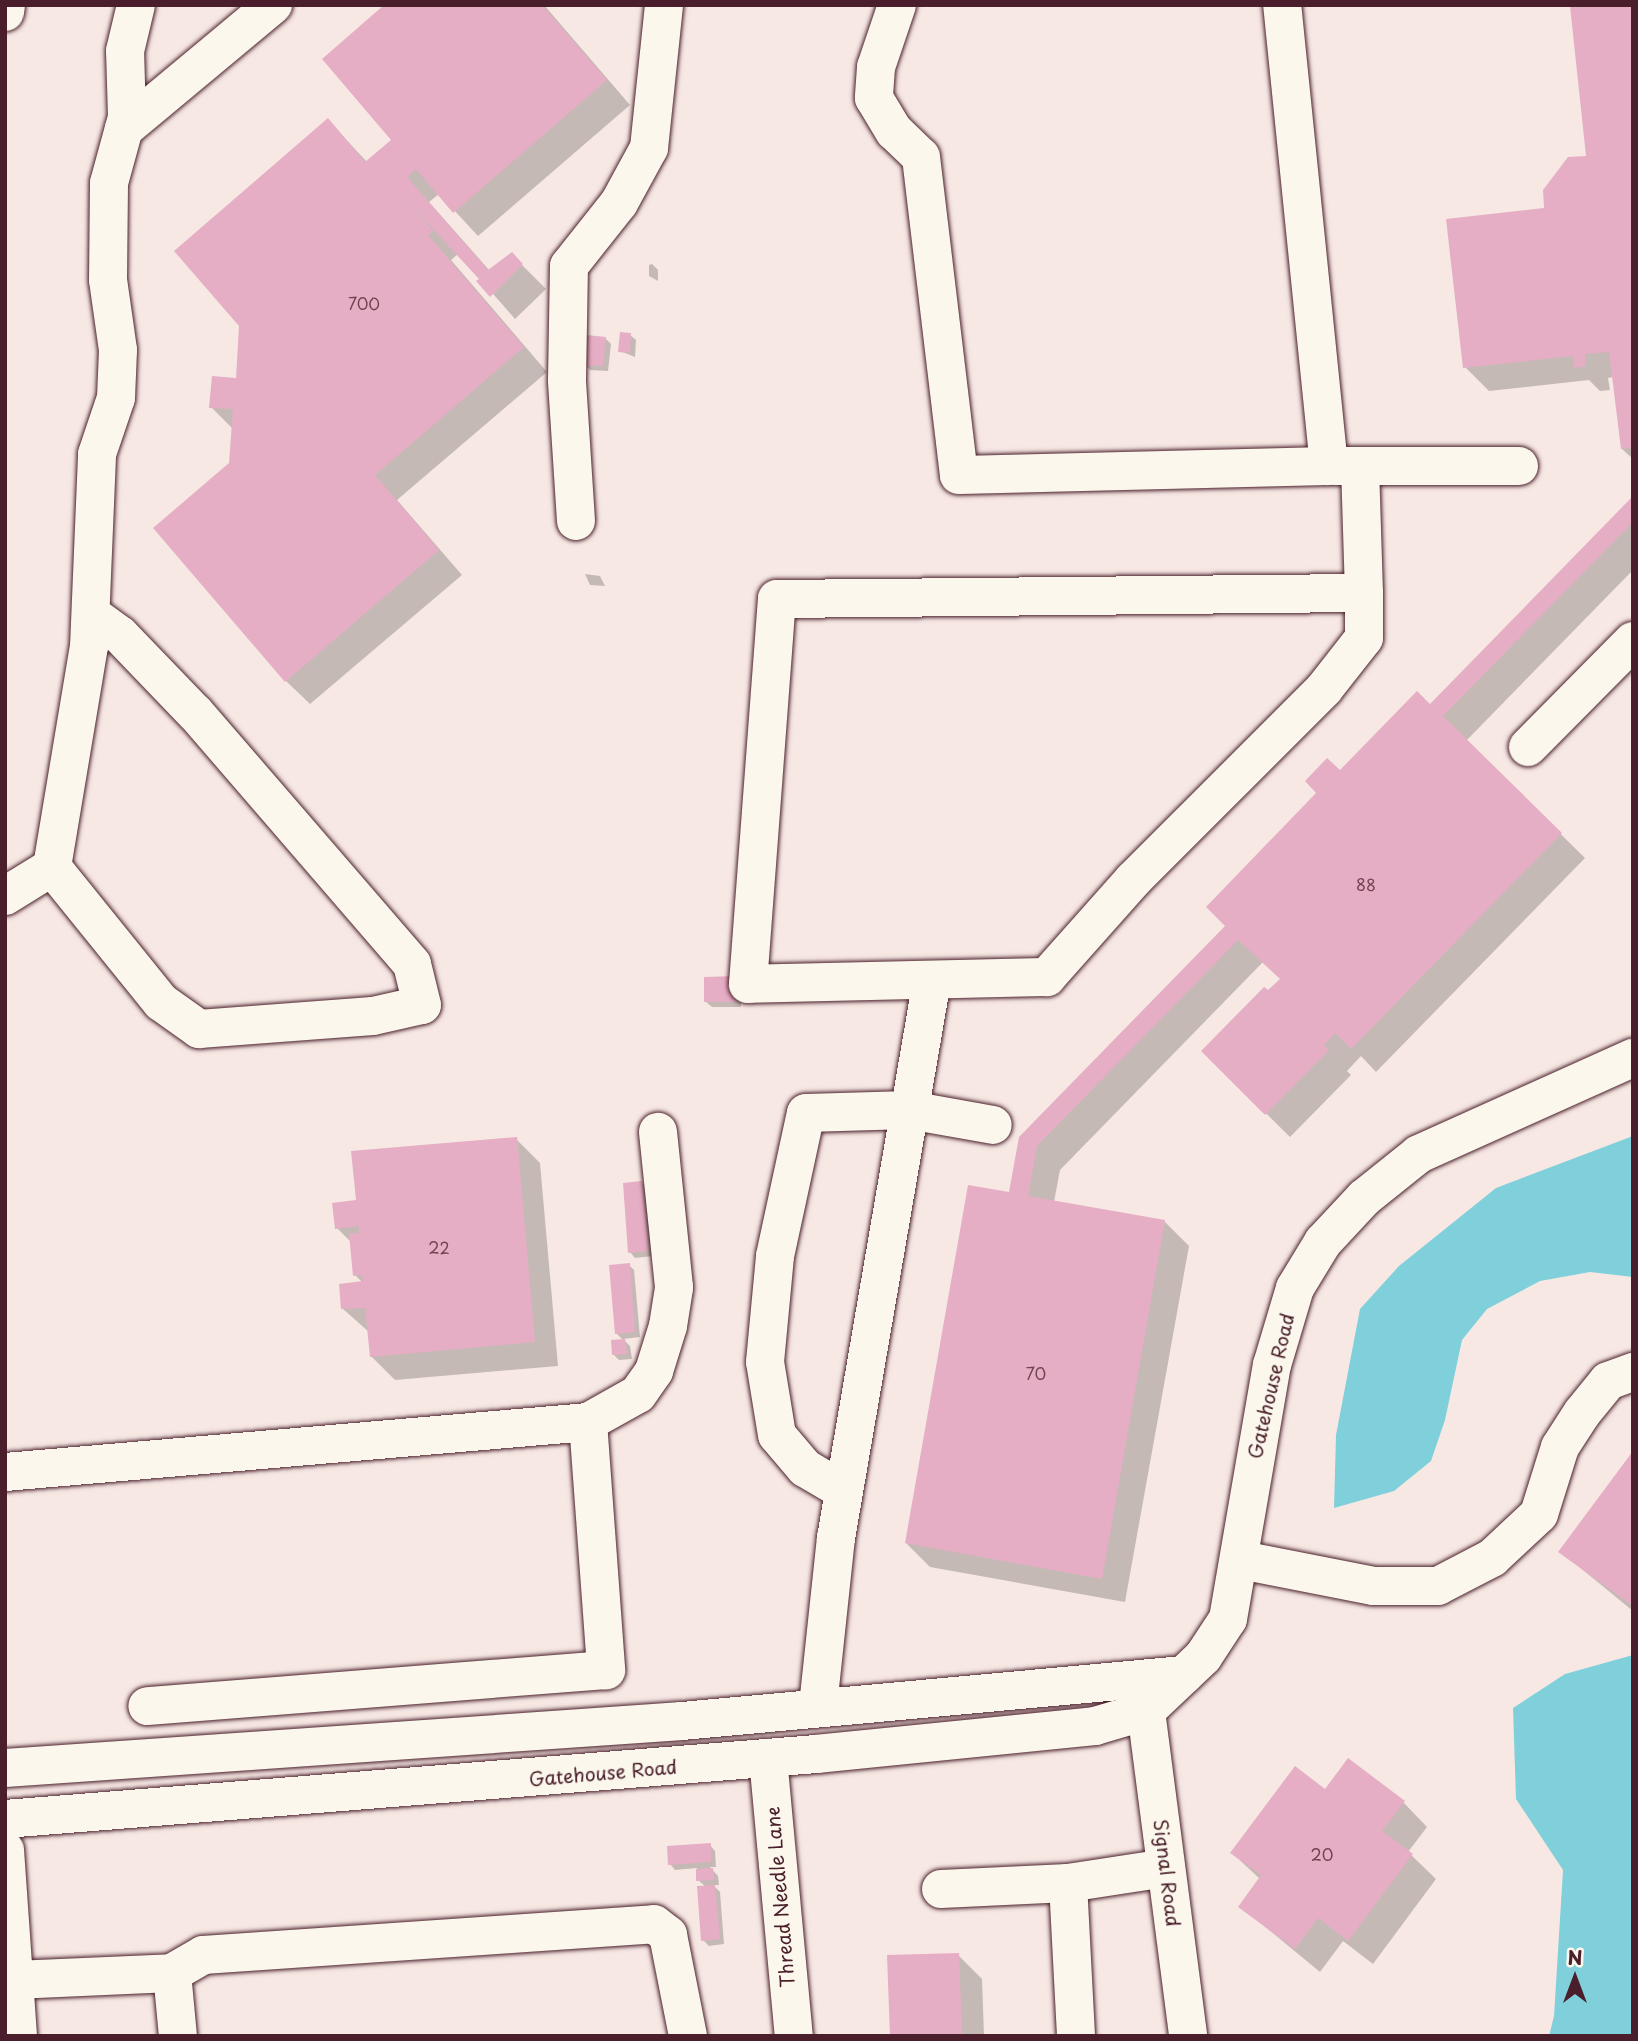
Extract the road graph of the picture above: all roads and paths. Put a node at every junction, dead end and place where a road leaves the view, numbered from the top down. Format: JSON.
{"nodes":[{"id":1,"x":6,"y":5,"type":"edge"},
{"id":2,"x":136,"y":5,"type":"edge"},
{"id":3,"x":273,"y":5,"type":"edge"},
{"id":4,"x":663,"y":5,"type":"edge"},
{"id":5,"x":897,"y":5,"type":"edge"},
{"id":6,"x":1282,"y":5,"type":"edge"},
{"id":7,"x":5,"y":12,"type":"edge"},
{"id":8,"x":124,"y":129,"type":"junction"},
{"id":9,"x":1345,"y":466,"type":"junction"},
{"id":10,"x":1519,"y":466,"type":"dead end"},
{"id":11,"x":576,"y":521,"type":"dead end"},
{"id":12,"x":1364,"y":593,"type":"junction"},
{"id":13,"x":92,"y":615,"type":"junction"},
{"id":14,"x":1627,"y":657,"type":"edge"},
{"id":15,"x":1528,"y":747,"type":"dead end"},
{"id":16,"x":52,"y":867,"type":"junction"},
{"id":17,"x":5,"y":896,"type":"edge"},
{"id":18,"x":932,"y":980,"type":"junction"},
{"id":19,"x":1633,"y":1058,"type":"edge"},
{"id":20,"x":909,"y":1111,"type":"junction"},
{"id":21,"x":993,"y":1125,"type":"dead end"},
{"id":22,"x":658,"y":1132,"type":"dead end"},
{"id":23,"x":1633,"y":1372,"type":"edge"},
{"id":24,"x":587,"y":1422,"type":"junction"},
{"id":25,"x":5,"y":1472,"type":"edge"},
{"id":26,"x":844,"y":1491,"type":"junction"},
{"id":27,"x":1241,"y":1560,"type":"junction"},
{"id":28,"x":1184,"y":1675,"type":"junction"},
{"id":29,"x":147,"y":1706,"type":"dead end"},
{"id":30,"x":818,"y":1706,"type":"junction"},
{"id":31,"x":1146,"y":1711,"type":"junction"},
{"id":32,"x":768,"y":1758,"type":"junction"},
{"id":33,"x":5,"y":1768,"type":"edge"},
{"id":34,"x":5,"y":1819,"type":"edge"},
{"id":35,"x":5,"y":1850,"type":"edge"},
{"id":36,"x":1166,"y":1868,"type":"junction"},
{"id":37,"x":1068,"y":1883,"type":"junction"},
{"id":38,"x":941,"y":1889,"type":"dead end"},
{"id":39,"x":8,"y":1925,"type":"edge"},
{"id":40,"x":172,"y":1973,"type":"junction"},
{"id":41,"x":14,"y":1980,"type":"junction"},
{"id":42,"x":18,"y":2036,"type":"edge"},
{"id":43,"x":178,"y":2036,"type":"edge"},
{"id":44,"x":688,"y":2036,"type":"edge"},
{"id":45,"x":794,"y":2036,"type":"edge"},
{"id":46,"x":1076,"y":2036,"type":"edge"},
{"id":47,"x":1188,"y":2036,"type":"edge"}],
"edges":[{"from":1,"to":7,"type":"street"},
{"from":2,"to":8,"type":"street"},
{"from":3,"to":8,"type":"street"},
{"from":4,"to":11,"type":"street"},
{"from":5,"to":9,"type":"street"},
{"from":6,"to":9,"type":"street"},
{"from":8,"to":13,"type":"street"},
{"from":9,"to":10,"type":"street"},
{"from":9,"to":12,"type":"street"},
{"from":12,"to":18,"type":"street"},
{"from":12,"to":18,"type":"street"},
{"from":13,"to":16,"type":"street"},
{"from":13,"to":16,"type":"street"},
{"from":14,"to":15,"type":"street"},
{"from":16,"to":17,"type":"street"},
{"from":18,"to":20,"type":"street"},
{"from":19,"to":27,"type":"street","name":"Gatehouse Road"},
{"from":20,"to":21,"type":"street"},
{"from":20,"to":26,"type":"street"},
{"from":20,"to":26,"type":"street"},
{"from":22,"to":24,"type":"street"},
{"from":23,"to":27,"type":"street"},
{"from":24,"to":25,"type":"street"},
{"from":24,"to":29,"type":"street"},
{"from":26,"to":30,"type":"street"},
{"from":27,"to":28,"type":"street","name":"Gatehouse Road"},
{"from":28,"to":30,"type":"street"},
{"from":28,"to":31,"type":"street","name":"Gatehouse Road"},
{"from":30,"to":33,"type":"street"},
{"from":31,"to":32,"type":"street","name":"Gatehouse Road"},
{"from":31,"to":36,"type":"street","name":"Signal Road"},
{"from":32,"to":34,"type":"street","name":"Gatehouse Road"},
{"from":32,"to":45,"type":"street","name":"Thread Needle Lane"},
{"from":35,"to":39,"type":"street"},
{"from":36,"to":37,"type":"street"},
{"from":36,"to":47,"type":"street","name":"Signal Road"},
{"from":37,"to":38,"type":"street"},
{"from":37,"to":46,"type":"street"},
{"from":39,"to":41,"type":"street"},
{"from":40,"to":41,"type":"street"},
{"from":40,"to":43,"type":"street"},
{"from":40,"to":44,"type":"street"},
{"from":41,"to":42,"type":"street"}]}
